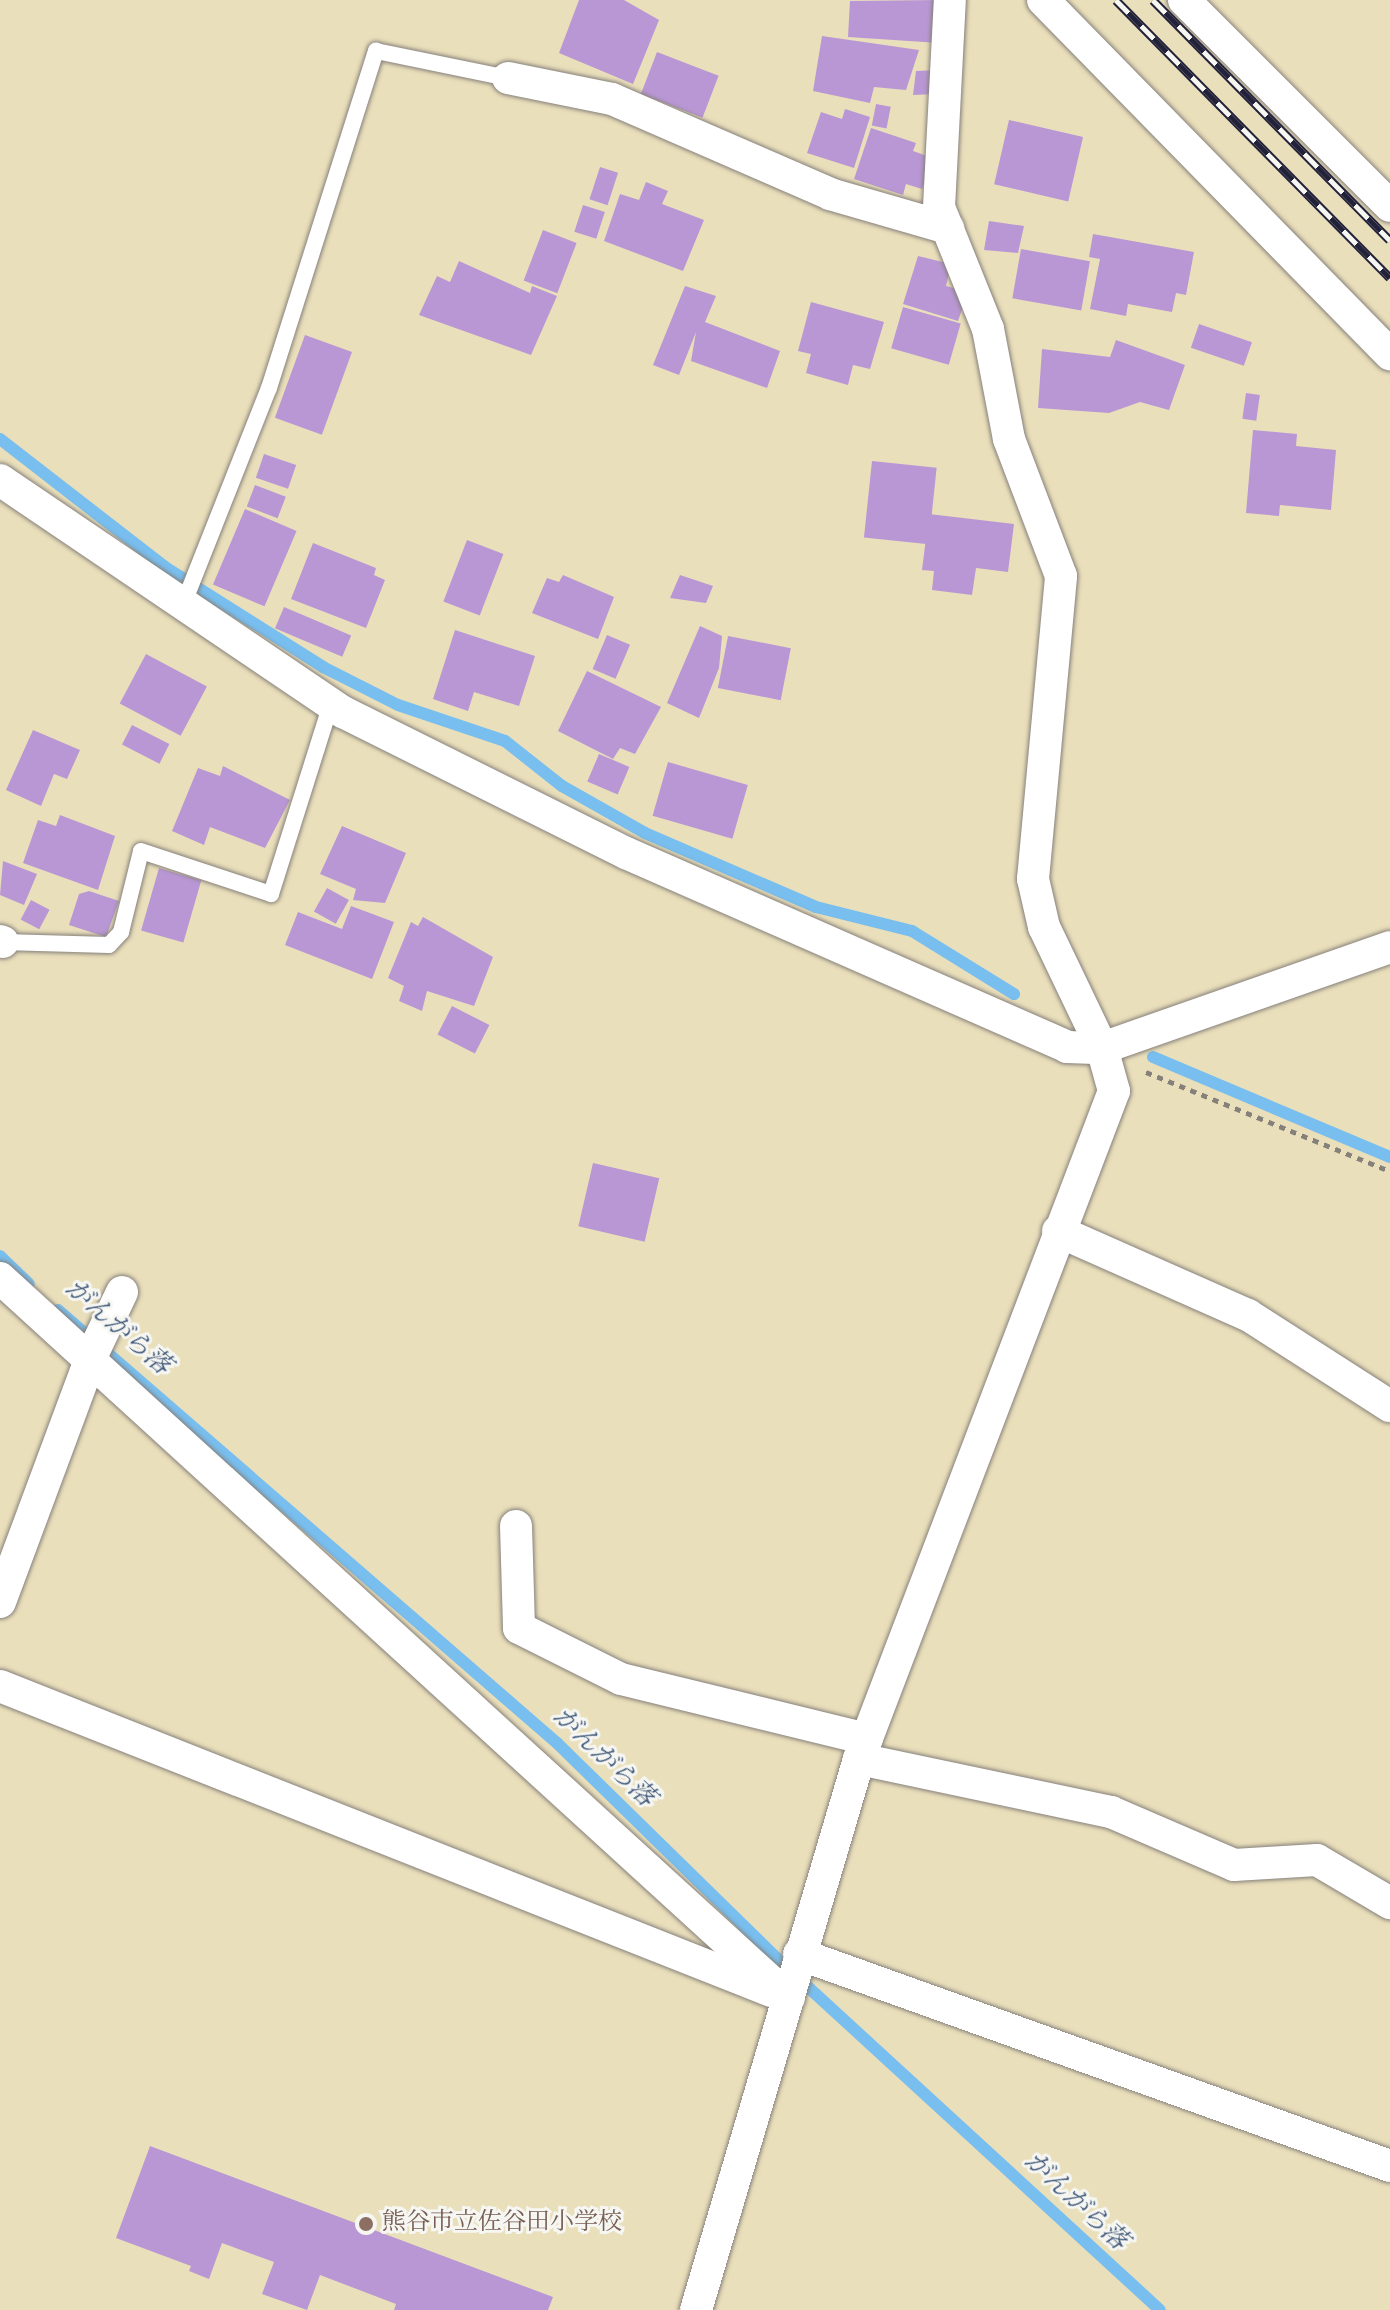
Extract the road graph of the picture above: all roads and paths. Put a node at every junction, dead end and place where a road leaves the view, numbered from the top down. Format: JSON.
{"nodes":[{"id":1,"x":950,"y":0,"type":"edge"},
{"id":2,"x":1043,"y":0,"type":"edge"},
{"id":3,"x":1184,"y":0,"type":"edge"},
{"id":4,"x":508,"y":78,"type":"joint"},
{"id":5,"x":1390,"y":206,"type":"edge"},
{"id":6,"x":948,"y":228,"type":"junction"},
{"id":7,"x":1390,"y":354,"type":"edge"},
{"id":8,"x":0,"y":480,"type":"edge"},
{"id":9,"x":183,"y":605,"type":"junction"},
{"id":10,"x":331,"y":704,"type":"junction"},
{"id":11,"x":1,"y":942,"type":"edge"},
{"id":12,"x":1390,"y":947,"type":"edge"},
{"id":13,"x":1107,"y":1060,"type":"junction"},
{"id":14,"x":1390,"y":1171,"type":"edge"},
{"id":15,"x":1058,"y":1231,"type":"junction"},
{"id":16,"x":0,"y":1278,"type":"edge"},
{"id":17,"x":115,"y":1306,"type":"dead end"},
{"id":18,"x":90,"y":1358,"type":"junction"},
{"id":19,"x":1390,"y":1406,"type":"edge"},
{"id":20,"x":516,"y":1526,"type":"dead end"},
{"id":21,"x":0,"y":1602,"type":"edge"},
{"id":22,"x":0,"y":1686,"type":"edge"},
{"id":23,"x":863,"y":1749,"type":"junction"},
{"id":24,"x":1390,"y":1903,"type":"edge"},
{"id":25,"x":799,"y":1956,"type":"junction"},
{"id":26,"x":790,"y":1996,"type":"junction"},
{"id":27,"x":1390,"y":2166,"type":"edge"},
{"id":28,"x":696,"y":2310,"type":"edge"}],
"edges":[{"from":1,"to":6,"type":"street"},
{"from":2,"to":7,"type":"street"},
{"from":3,"to":5,"type":"street"},
{"from":4,"to":6,"type":"street"},
{"from":4,"to":9,"type":"lane"},
{"from":6,"to":13,"type":"street"},
{"from":8,"to":9,"type":"street"},
{"from":9,"to":10,"type":"street"},
{"from":10,"to":11,"type":"lane"},
{"from":10,"to":13,"type":"street"},
{"from":12,"to":13,"type":"street"},
{"from":13,"to":14,"type":"path"},
{"from":13,"to":15,"type":"street"},
{"from":15,"to":19,"type":"street"},
{"from":15,"to":23,"type":"street"},
{"from":16,"to":18,"type":"street"},
{"from":17,"to":18,"type":"street"},
{"from":18,"to":21,"type":"street"},
{"from":18,"to":26,"type":"street"},
{"from":20,"to":23,"type":"street"},
{"from":22,"to":26,"type":"street"},
{"from":23,"to":24,"type":"street"},
{"from":23,"to":25,"type":"street"},
{"from":25,"to":26,"type":"street"},
{"from":25,"to":27,"type":"street"},
{"from":26,"to":28,"type":"street"}]}
